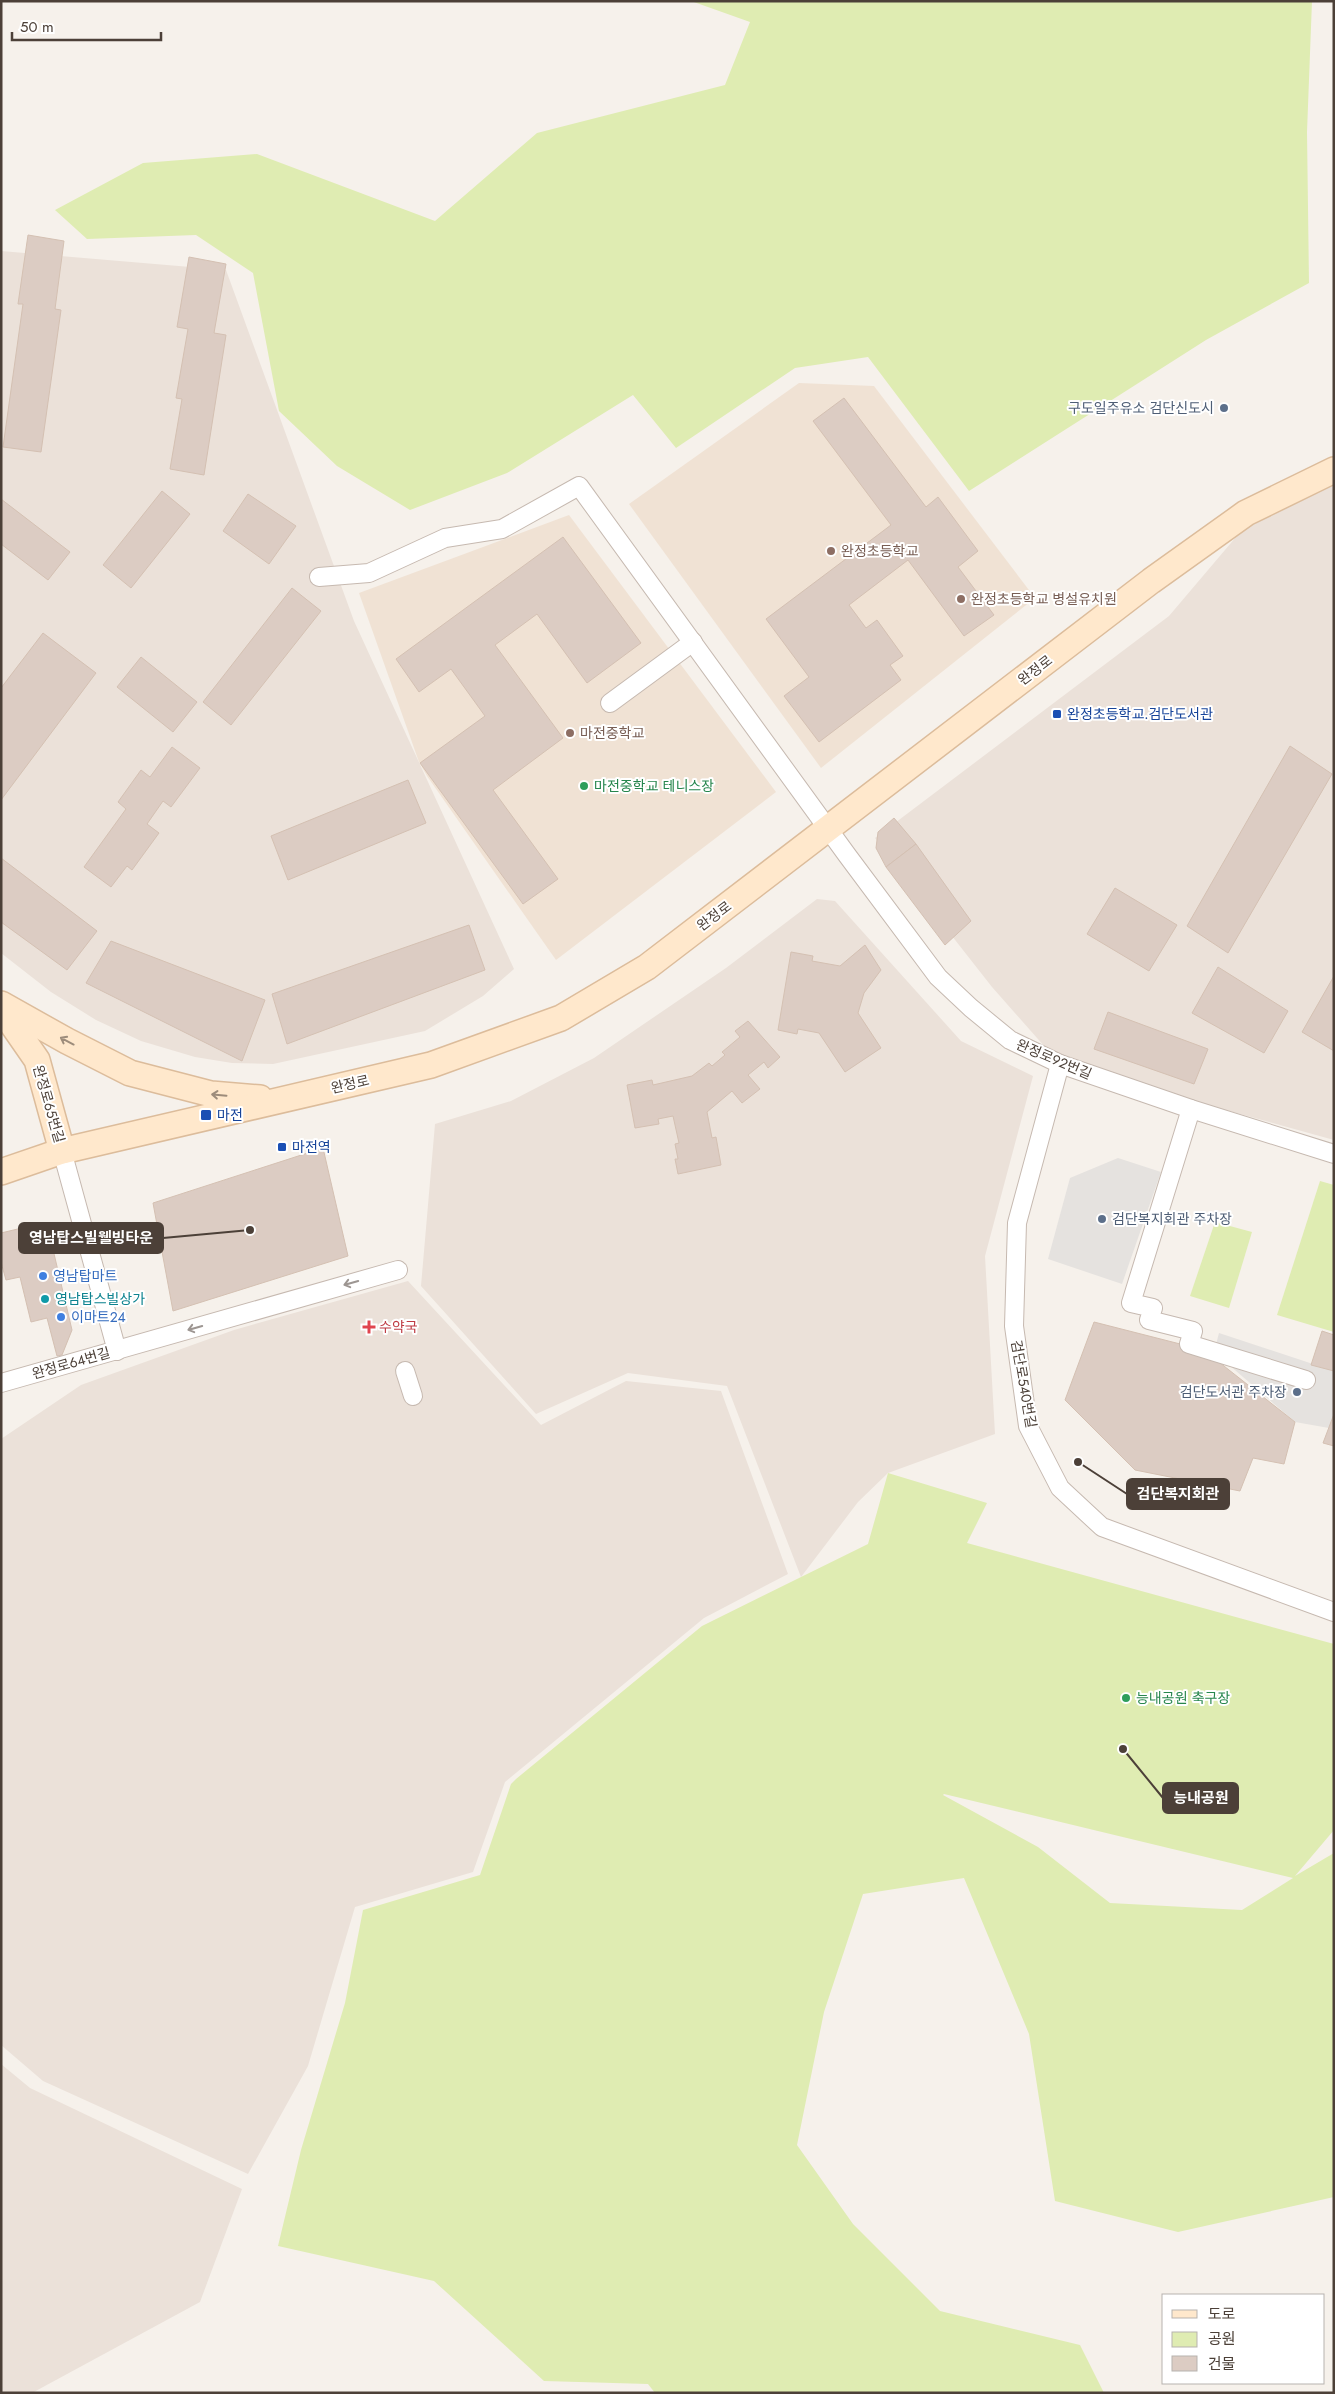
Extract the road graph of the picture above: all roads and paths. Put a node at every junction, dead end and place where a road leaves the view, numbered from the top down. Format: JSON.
{"nodes":[{"id":1,"x":1334,"y":470,"type":"edge"},
{"id":2,"x":319,"y":577,"type":"dead end"},
{"id":3,"x":693,"y":642,"type":"junction"},
{"id":4,"x":610,"y":703,"type":"dead end"},
{"id":5,"x":828,"y":829,"type":"junction"},
{"id":6,"x":1,"y":1004,"type":"edge"},
{"id":7,"x":1,"y":1008,"type":"edge"},
{"id":8,"x":1060,"y":1064,"type":"junction"},
{"id":9,"x":285,"y":1099,"type":"junction"},
{"id":10,"x":1191,"y":1109,"type":"junction"},
{"id":11,"x":62,"y":1151,"type":"junction"},
{"id":12,"x":1334,"y":1154,"type":"edge"},
{"id":13,"x":1,"y":1172,"type":"edge"},
{"id":14,"x":398,"y":1270,"type":"dead end"},
{"id":15,"x":116,"y":1351,"type":"junction"},
{"id":16,"x":405,"y":1371,"type":"dead end"},
{"id":17,"x":1306,"y":1380,"type":"dead end"},
{"id":18,"x":1,"y":1383,"type":"edge"},
{"id":19,"x":413,"y":1396,"type":"dead end"},
{"id":20,"x":1334,"y":1612,"type":"edge"}],
"edges":[{"from":1,"to":5,"type":"main road","name":"완정로"},
{"from":2,"to":3,"type":"street","name":"완정로92번길"},
{"from":3,"to":4,"type":"street"},
{"from":3,"to":5,"type":"street","name":"완정로92번길"},
{"from":5,"to":8,"type":"street","name":"완정로92번길"},
{"from":5,"to":9,"type":"main road","name":"완정로"},
{"from":9,"to":6,"type":"main road","one_way":true},
{"from":7,"to":11,"type":"main road","name":"완정로65번길"},
{"from":8,"to":10,"type":"street","name":"완정로92번길"},
{"from":8,"to":20,"type":"street","name":"검단로540번길"},
{"from":9,"to":11,"type":"main road","name":"완정로"},
{"from":10,"to":12,"type":"street","name":"완정로92번길"},
{"from":10,"to":17,"type":"street"},
{"from":11,"to":13,"type":"main road","name":"완정로"},
{"from":11,"to":15,"type":"street","name":"완정로64번길"},
{"from":14,"to":15,"type":"street","one_way":true},
{"from":15,"to":18,"type":"street","name":"완정로64번길"},
{"from":16,"to":19,"type":"street"}]}
